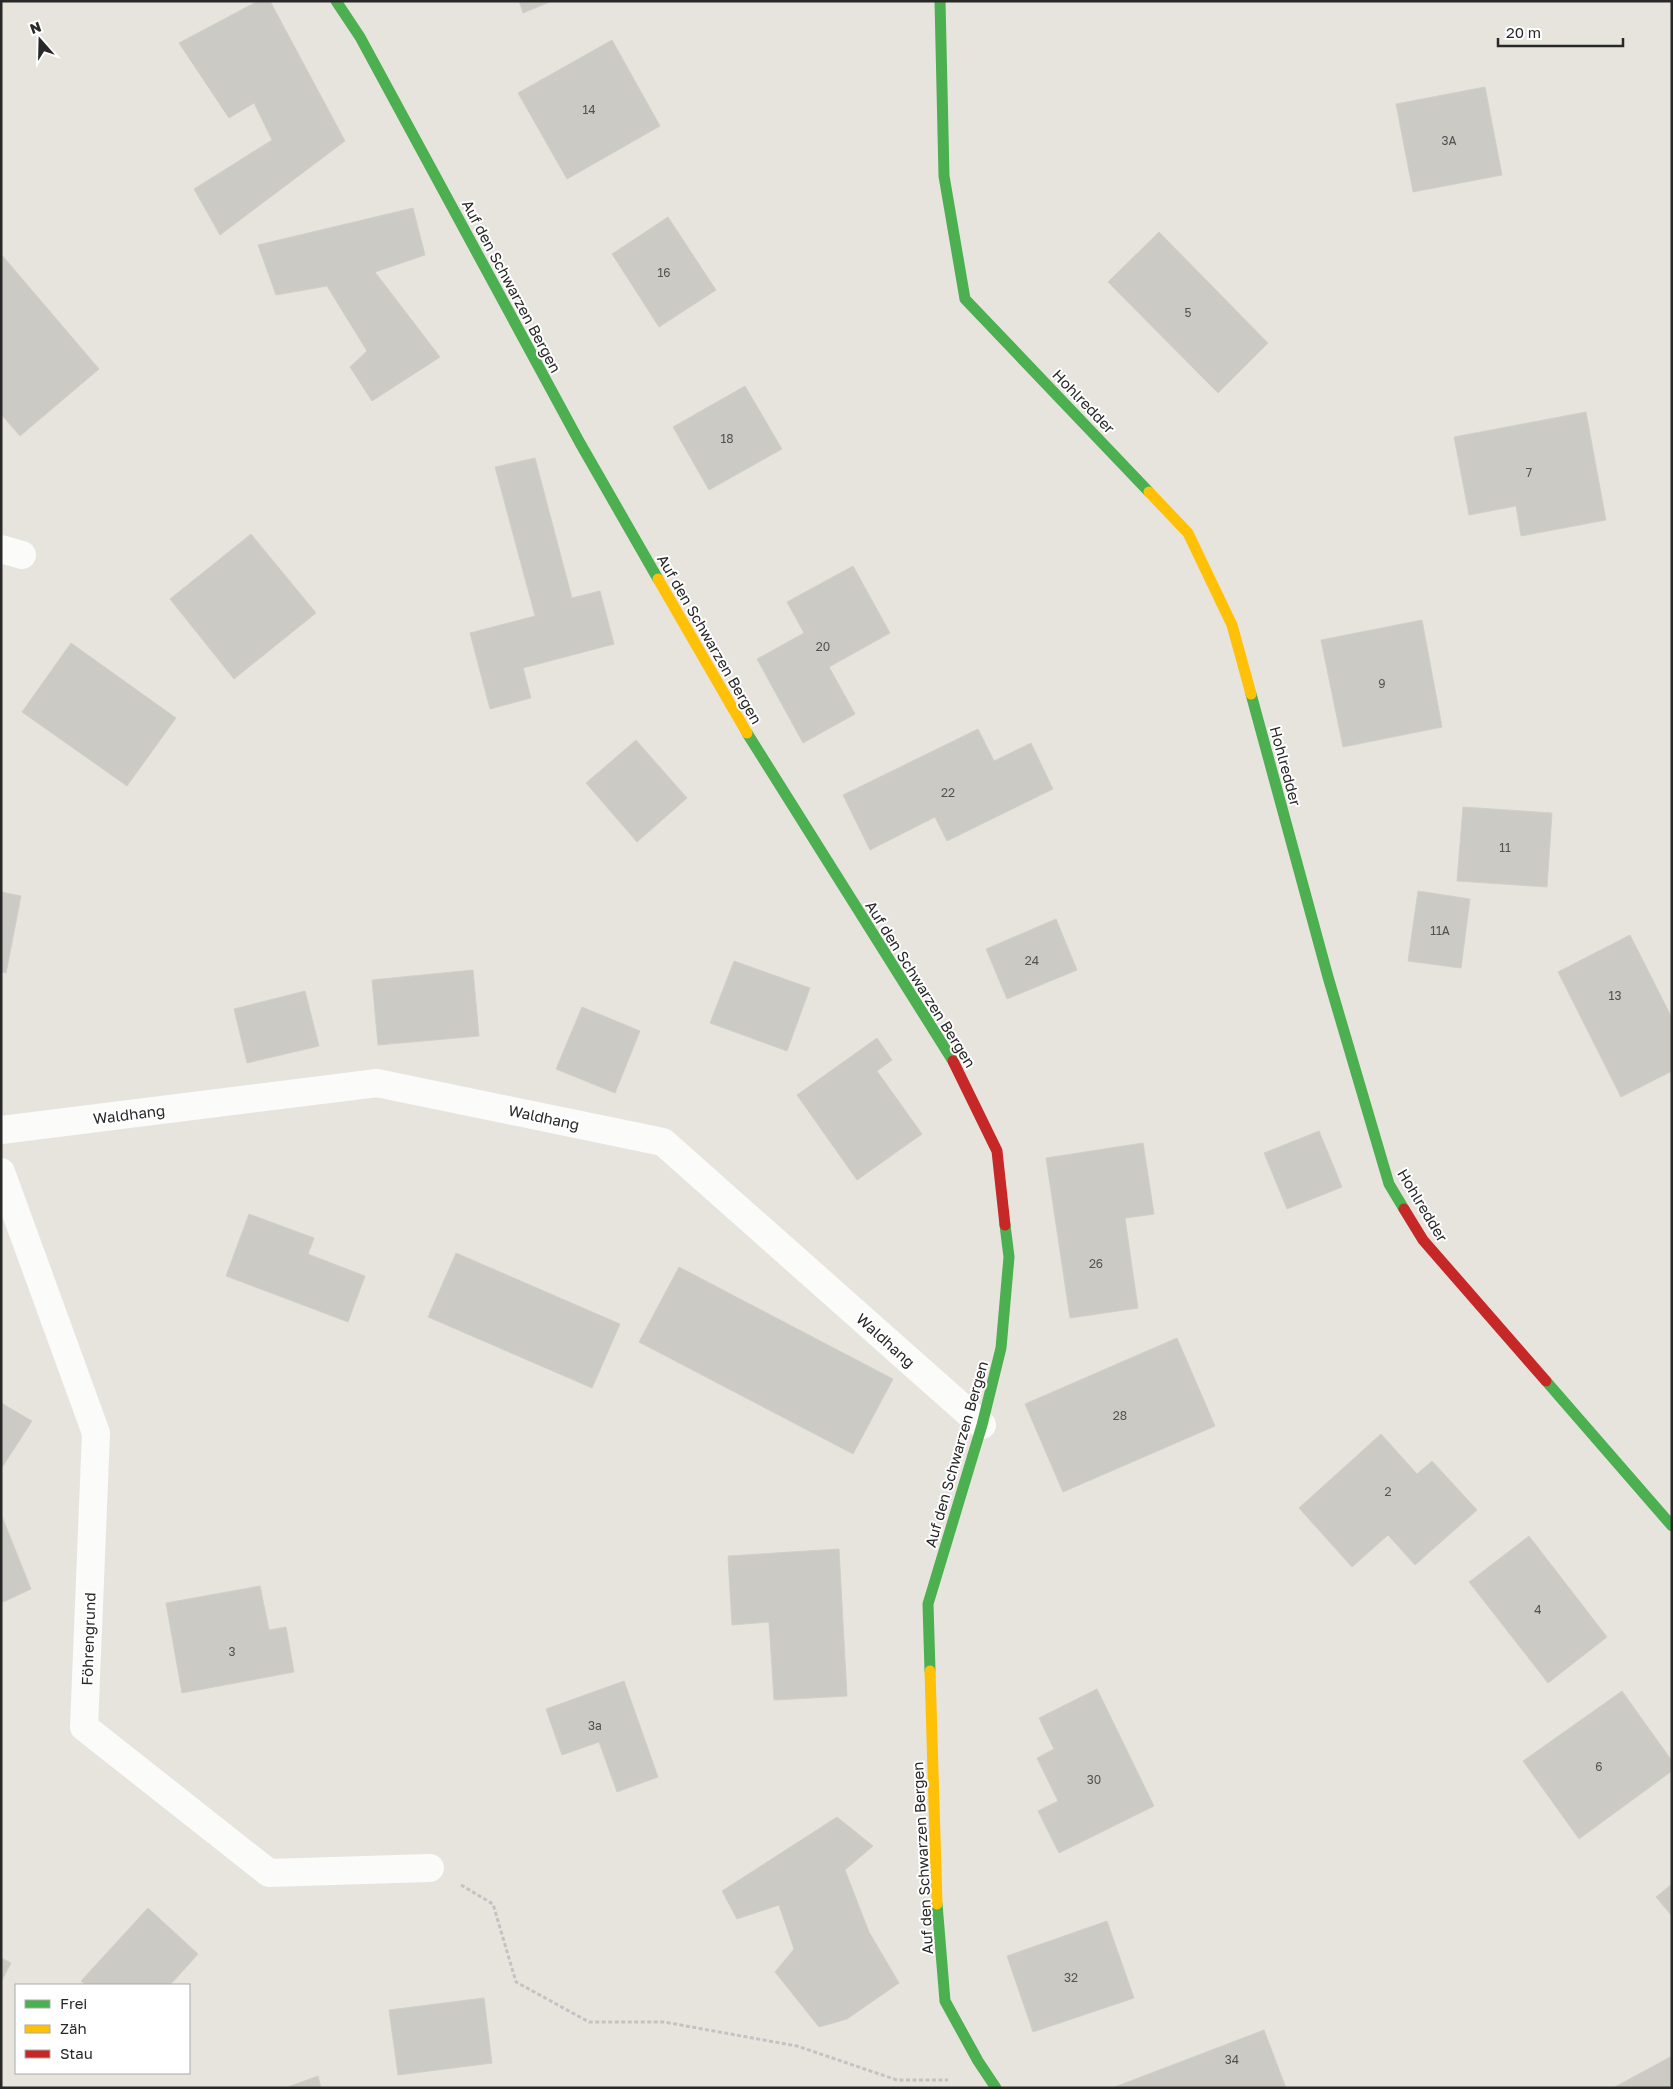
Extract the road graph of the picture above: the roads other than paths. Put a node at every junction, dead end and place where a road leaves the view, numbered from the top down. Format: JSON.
{"nodes":[{"id":1,"x":336,"y":1,"type":"edge"},
{"id":2,"x":940,"y":1,"type":"edge"},
{"id":3,"x":1,"y":1130,"type":"edge"},
{"id":4,"x":1,"y":1172,"type":"edge"},
{"id":5,"x":982,"y":1425,"type":"junction"},
{"id":6,"x":1672,"y":1526,"type":"edge"},
{"id":7,"x":430,"y":1868,"type":"road end"},
{"id":8,"x":993,"y":2084,"type":"edge"}],
"edges":[{"from":1,"to":5,"type":"street","name":"Auf den Schwarzen Bergen"},
{"from":2,"to":6,"type":"street","name":"Hohlredder"},
{"from":3,"to":5,"type":"street","name":"Waldhang"},
{"from":4,"to":7,"type":"street","name":"Föhrengrund"},
{"from":5,"to":8,"type":"street","name":"Auf den Schwarzen Bergen"}]}
